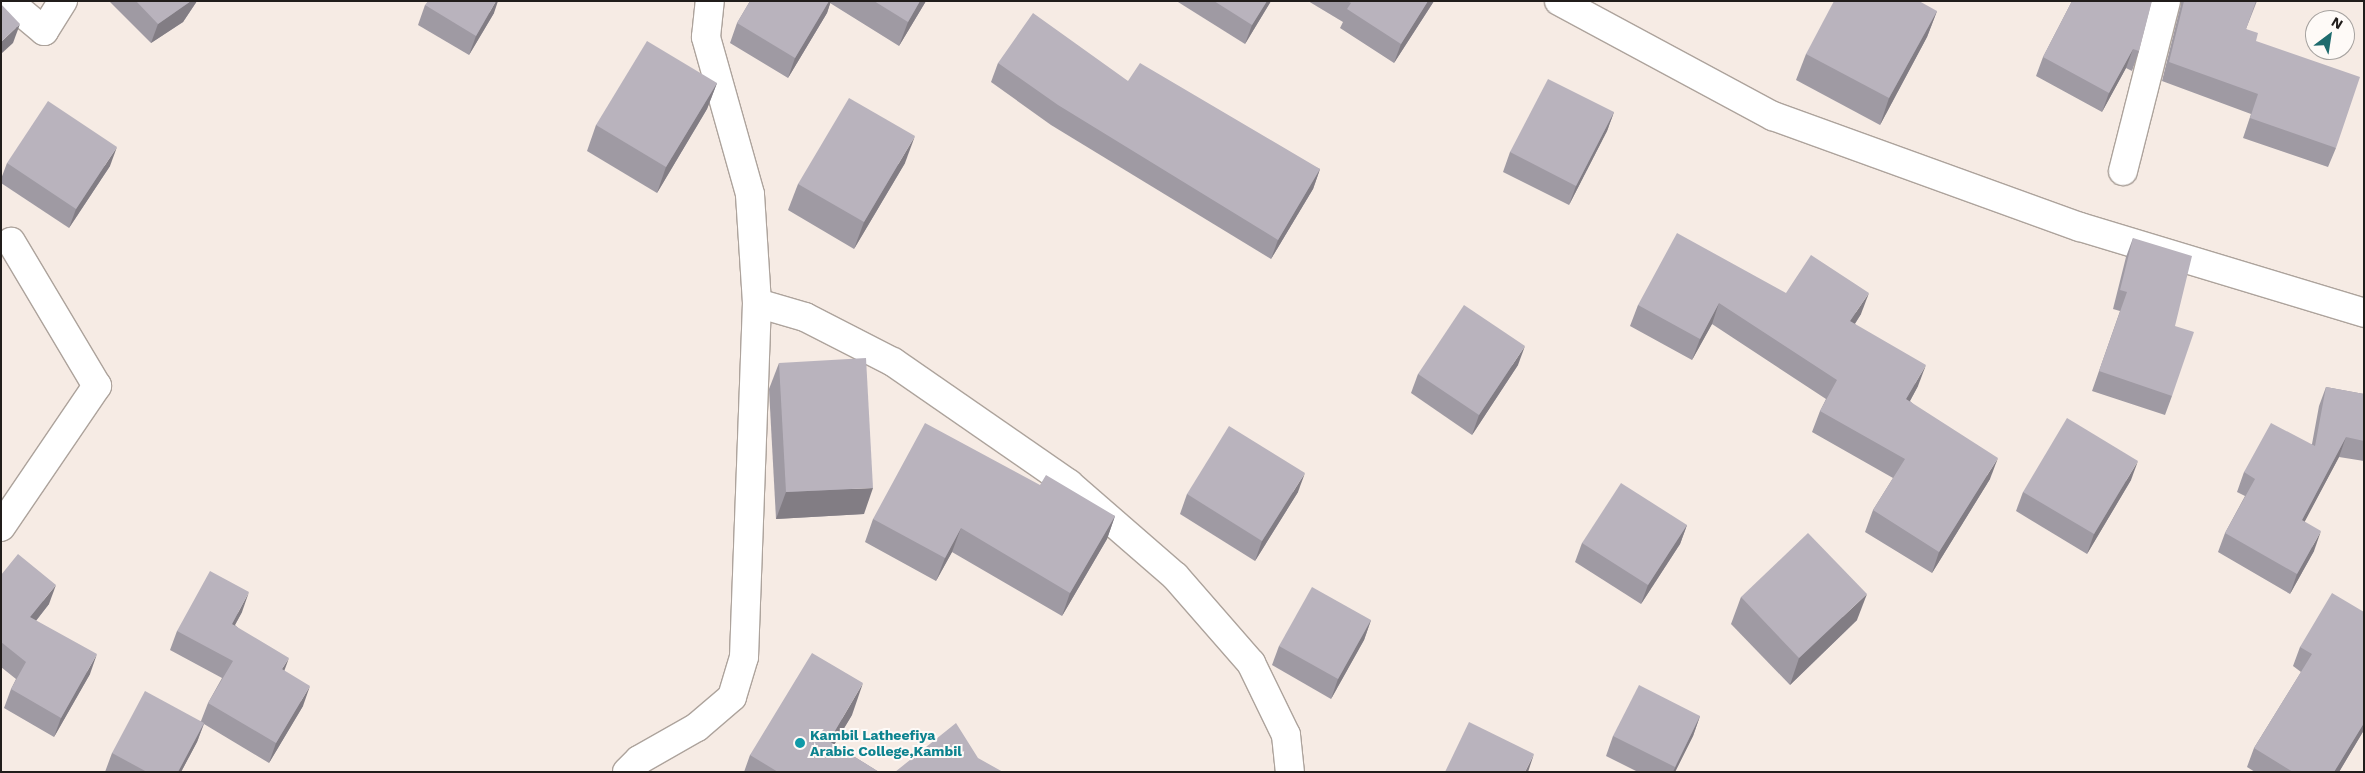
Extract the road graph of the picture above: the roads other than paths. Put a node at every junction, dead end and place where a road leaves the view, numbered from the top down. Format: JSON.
{"nodes":[{"id":1,"x":8,"y":1,"type":"edge"},
{"id":2,"x":63,"y":1,"type":"edge"},
{"id":3,"x":710,"y":1,"type":"edge"},
{"id":4,"x":1559,"y":1,"type":"edge"},
{"id":5,"x":2166,"y":1,"type":"edge"},
{"id":6,"x":2123,"y":171,"type":"dead end"},
{"id":7,"x":11,"y":242,"type":"dead end"},
{"id":8,"x":757,"y":303,"type":"junction"},
{"id":9,"x":2364,"y":313,"type":"edge"},
{"id":10,"x":1,"y":527,"type":"edge"},
{"id":11,"x":627,"y":772,"type":"edge"},
{"id":12,"x":1290,"y":772,"type":"edge"}],
"edges":[{"from":1,"to":2,"type":"street"},
{"from":3,"to":8,"type":"street"},
{"from":4,"to":9,"type":"street"},
{"from":5,"to":6,"type":"street"},
{"from":7,"to":10,"type":"street"},
{"from":8,"to":11,"type":"street"},
{"from":8,"to":12,"type":"street"}]}
